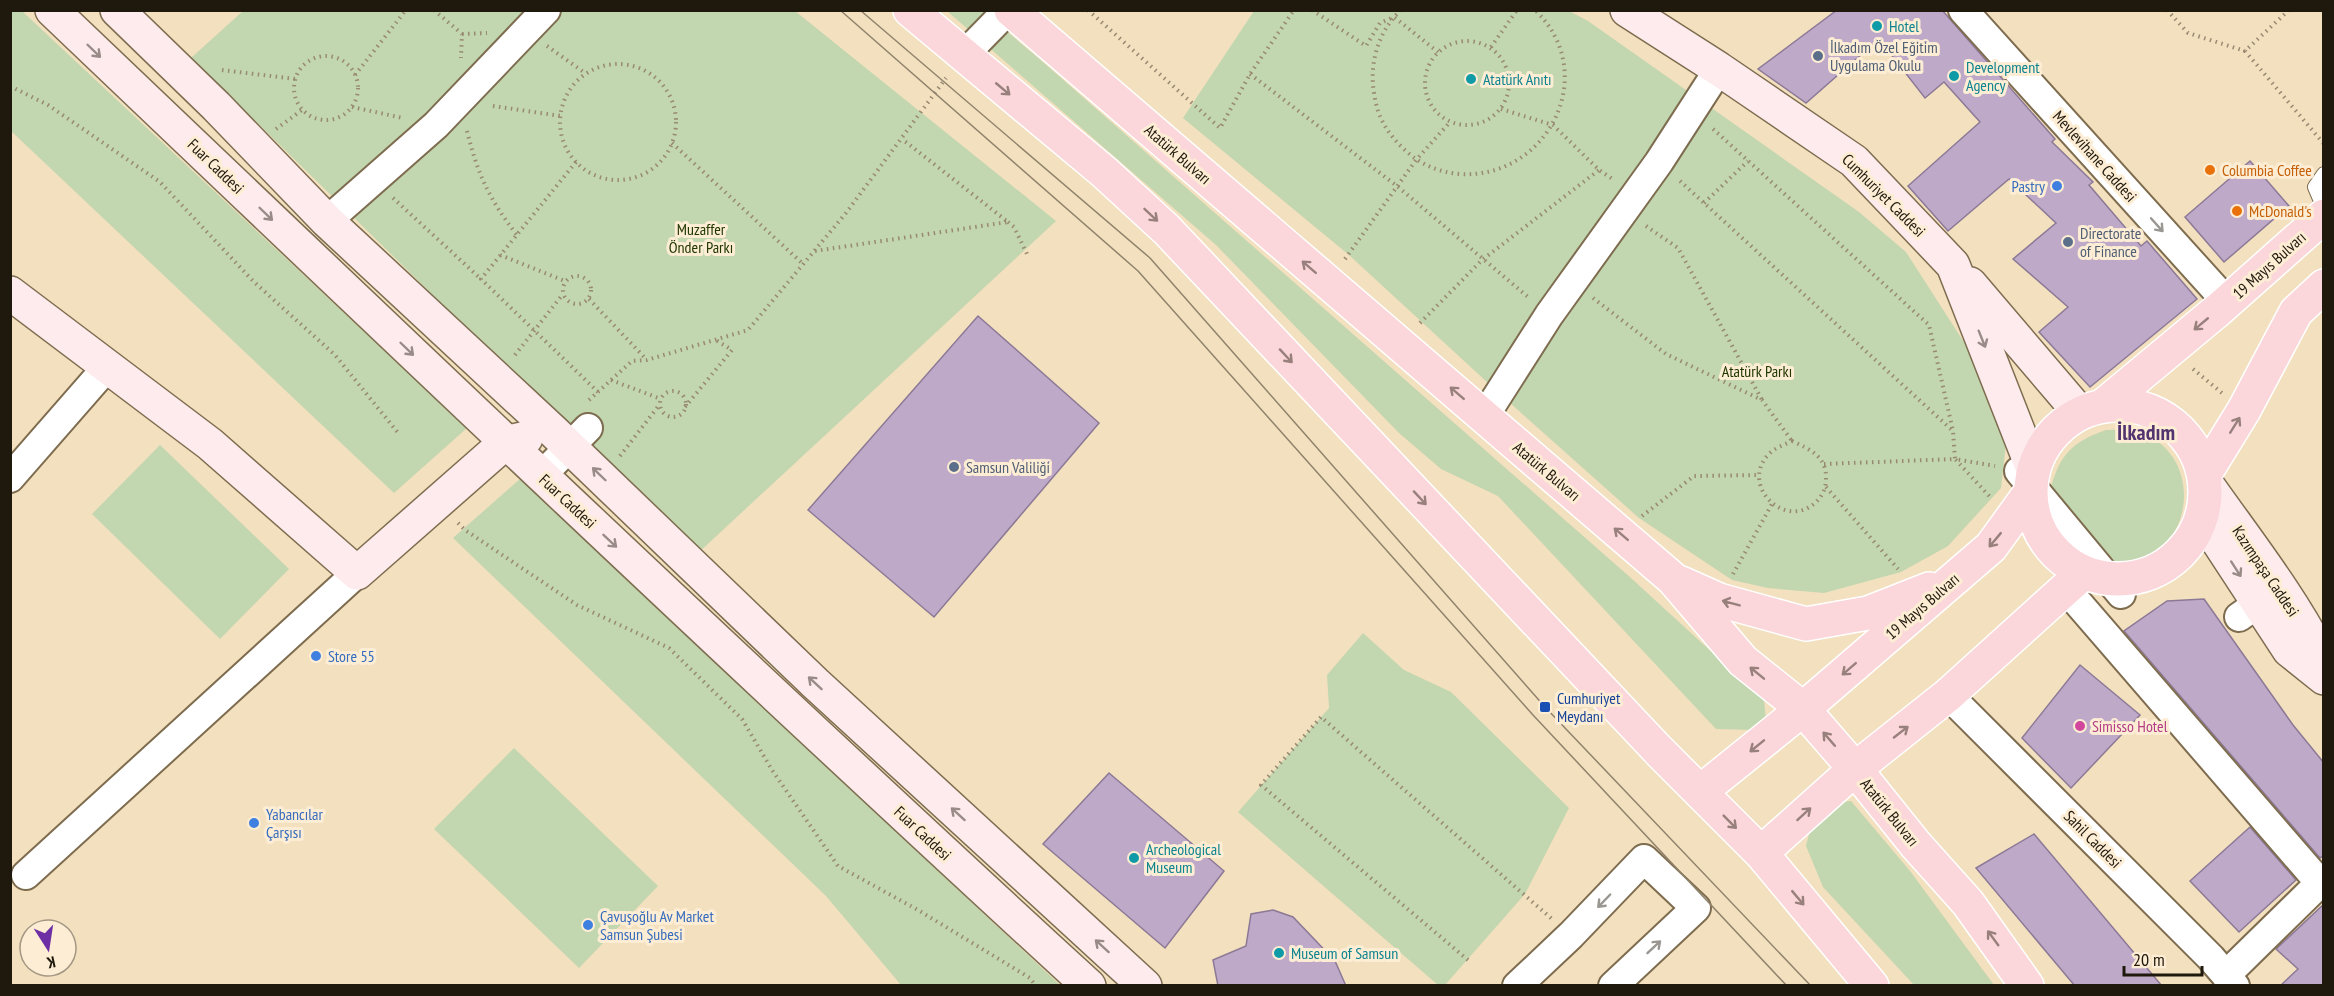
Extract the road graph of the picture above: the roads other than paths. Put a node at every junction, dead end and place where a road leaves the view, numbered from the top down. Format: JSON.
{"nodes":[{"id":1,"x":52,"y":10,"type":"edge"},
{"id":2,"x":117,"y":10,"type":"edge"},
{"id":3,"x":546,"y":10,"type":"edge"},
{"id":4,"x":910,"y":10,"type":"edge"},
{"id":5,"x":1010,"y":10,"type":"edge"},
{"id":6,"x":1628,"y":10,"type":"edge"},
{"id":7,"x":1963,"y":10,"type":"edge"},
{"id":8,"x":963,"y":56,"type":"junction"},
{"id":9,"x":1719,"y":69,"type":"junction"},
{"id":10,"x":2324,"y":174,"type":"edge"},
{"id":11,"x":2324,"y":208,"type":"edge"},
{"id":12,"x":2324,"y":216,"type":"edge"},
{"id":13,"x":327,"y":221,"type":"junction"},
{"id":14,"x":1953,"y":265,"type":"junction"},
{"id":15,"x":2324,"y":286,"type":"edge"},
{"id":16,"x":10,"y":293,"type":"edge"},
{"id":17,"x":2227,"y":302,"type":"junction"},
{"id":18,"x":107,"y":367,"type":"junction"},
{"id":19,"x":507,"y":388,"type":"junction"},
{"id":20,"x":2092,"y":409,"type":"junction"},
{"id":21,"x":1484,"y":417,"type":"junction"},
{"id":22,"x":498,"y":436,"type":"junction"},
{"id":23,"x":571,"y":436,"type":"junction"},
{"id":24,"x":541,"y":476,"type":"junction"},
{"id":25,"x":10,"y":478,"type":"edge"},
{"id":26,"x":2028,"y":479,"type":"junction"},
{"id":27,"x":2205,"y":479,"type":"junction"},
{"id":28,"x":2202,"y":522,"type":"junction"},
{"id":29,"x":357,"y":573,"type":"junction"},
{"id":30,"x":1673,"y":579,"type":"junction"},
{"id":31,"x":1948,"y":583,"type":"junction"},
{"id":32,"x":2095,"y":584,"type":"junction"},
{"id":33,"x":2266,"y":598,"type":"junction"},
{"id":34,"x":2320,"y":650,"type":"edge"},
{"id":35,"x":2324,"y":678,"type":"edge"},
{"id":36,"x":1948,"y":695,"type":"junction"},
{"id":37,"x":1803,"y":709,"type":"junction"},
{"id":38,"x":1855,"y":769,"type":"junction"},
{"id":39,"x":1700,"y":792,"type":"junction"},
{"id":40,"x":1761,"y":853,"type":"junction"},
{"id":41,"x":26,"y":875,"type":"dead end"},
{"id":42,"x":2322,"y":881,"type":"edge"},
{"id":43,"x":2231,"y":980,"type":"edge"},
{"id":44,"x":1089,"y":986,"type":"edge"},
{"id":45,"x":1145,"y":986,"type":"edge"},
{"id":46,"x":1517,"y":986,"type":"edge"},
{"id":47,"x":1613,"y":986,"type":"edge"},
{"id":48,"x":1872,"y":986,"type":"edge"},
{"id":49,"x":2027,"y":986,"type":"edge"}],
"edges":[{"from":1,"to":22,"type":"main road","name":"Fuar Caddesi","one_way":true},
{"from":2,"to":13,"type":"main road"},
{"from":3,"to":13,"type":"street"},
{"from":4,"to":8,"type":"main road"},
{"from":5,"to":8,"type":"street"},
{"from":21,"to":5,"type":"main road","name":"Atatürk Bulvarı","one_way":true},
{"from":6,"to":9,"type":"main road","name":"Cumhuriyet Caddesi"},
{"from":7,"to":17,"type":"street","name":"Mevlevihane Caddesi","one_way":true},
{"from":8,"to":39,"type":"main road","one_way":true},
{"from":9,"to":14,"type":"main road","name":"Cumhuriyet Caddesi"},
{"from":9,"to":21,"type":"street"},
{"from":10,"to":11,"type":"lane"},
{"from":12,"to":17,"type":"main road","name":"19 Mayıs Bulvarı"},
{"from":13,"to":19,"type":"main road"},
{"from":14,"to":20,"type":"main road"},
{"from":14,"to":26,"type":"main road","name":"Cumhuriyet Caddesi","one_way":true},
{"from":27,"to":15,"type":"main road","one_way":true},
{"from":16,"to":18,"type":"main road"},
{"from":17,"to":20,"type":"main road","name":"19 Mayıs Bulvarı","one_way":true},
{"from":18,"to":25,"type":"street"},
{"from":18,"to":29,"type":"main road"},
{"from":19,"to":22,"type":"street"},
{"from":19,"to":23,"type":"main road"},
{"from":20,"to":26,"type":"main road"},
{"from":20,"to":27,"type":"main road"},
{"from":30,"to":21,"type":"main road","name":"Atatürk Bulvarı","one_way":true},
{"from":22,"to":23,"type":"main road"},
{"from":22,"to":24,"type":"main road","name":"Fuar Caddesi"},
{"from":22,"to":29,"type":"main road"},
{"from":23,"to":24,"type":"street"},
{"from":45,"to":23,"type":"main road","one_way":true},
{"from":24,"to":44,"type":"main road","name":"Fuar Caddesi","one_way":true},
{"from":26,"to":31,"type":"main road","name":"19 Mayıs Bulvarı","one_way":true},
{"from":26,"to":32,"type":"main road"},
{"from":27,"to":28,"type":"main road"},
{"from":27,"to":33,"type":"main road","name":"Kazımpaşa Caddesi"},
{"from":28,"to":32,"type":"main road"},
{"from":28,"to":33,"type":"main road","name":"Kazımpaşa Caddesi","one_way":true},
{"from":29,"to":41,"type":"street"},
{"from":31,"to":30,"type":"main road","one_way":true},
{"from":37,"to":30,"type":"main road","name":"Atatürk Bulvarı","one_way":true},
{"from":31,"to":37,"type":"main road","name":"19 Mayıs Bulvarı","one_way":true},
{"from":32,"to":36,"type":"main road"},
{"from":32,"to":42,"type":"street"},
{"from":33,"to":34,"type":"main road","name":"Kazımpaşa Caddesi"},
{"from":33,"to":35,"type":"main road","name":"Kazımpaşa Caddesi"},
{"from":38,"to":36,"type":"main road","one_way":true},
{"from":36,"to":43,"type":"street","name":"Sahil Caddesi"},
{"from":38,"to":37,"type":"main road","name":"Atatürk Bulvarı","one_way":true},
{"from":37,"to":39,"type":"main road","name":"19 Mayıs Bulvarı","one_way":true},
{"from":40,"to":38,"type":"main road","one_way":true},
{"from":49,"to":38,"type":"main road","name":"Atatürk Bulvarı","one_way":true},
{"from":39,"to":40,"type":"main road","one_way":true},
{"from":40,"to":48,"type":"main road","one_way":true},
{"from":42,"to":43,"type":"street"},
{"from":47,"to":46,"type":"street","one_way":true}]}
